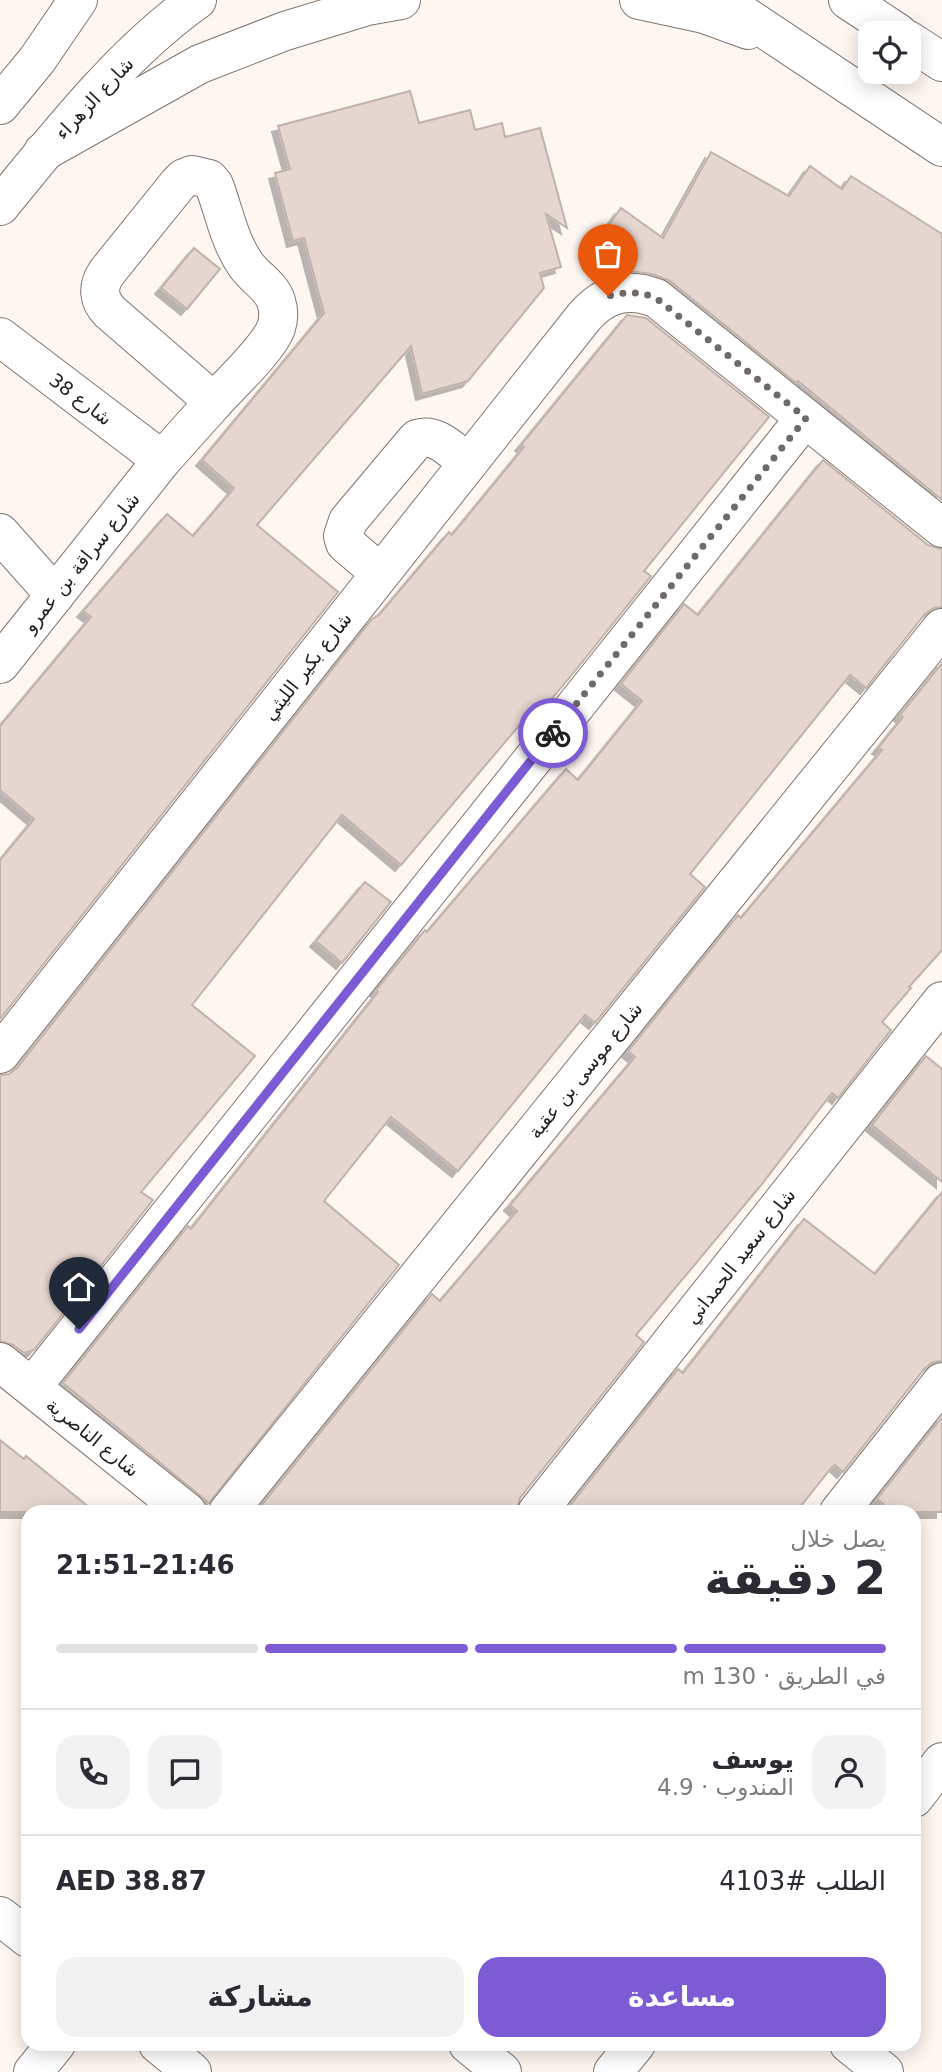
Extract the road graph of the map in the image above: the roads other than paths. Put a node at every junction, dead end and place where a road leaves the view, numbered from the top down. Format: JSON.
{"nodes":[{"id":1,"x":48,"y":0,"type":"edge"},
{"id":2,"x":78,"y":0,"type":"edge"},
{"id":3,"x":197,"y":0,"type":"edge"},
{"id":4,"x":401,"y":0,"type":"edge"},
{"id":5,"x":639,"y":0,"type":"edge"},
{"id":6,"x":721,"y":0,"type":"edge"},
{"id":7,"x":848,"y":0,"type":"edge"},
{"id":8,"x":880,"y":21,"type":"edge"},
{"id":9,"x":784,"y":43,"type":"junction"},
{"id":10,"x":921,"y":48,"type":"edge"},
{"id":11,"x":37,"y":60,"type":"junction"},
{"id":12,"x":942,"y":62,"type":"edge"},
{"id":13,"x":0,"y":105,"type":"edge"},
{"id":14,"x":942,"y":147,"type":"edge"},
{"id":15,"x":43,"y":152,"type":"junction"},
{"id":16,"x":0,"y":206,"type":"edge"},
{"id":17,"x":0,"y":337,"type":"edge"},
{"id":18,"x":204,"y":393,"type":"junction"},
{"id":19,"x":806,"y":418,"type":"junction"},
{"id":20,"x":152,"y":453,"type":"junction"},
{"id":21,"x":468,"y":463,"type":"junction"},
{"id":22,"x":942,"y":528,"type":"edge"},
{"id":23,"x":0,"y":533,"type":"edge"},
{"id":24,"x":380,"y":573,"type":"junction"},
{"id":25,"x":55,"y":594,"type":"junction"},
{"id":26,"x":942,"y":628,"type":"edge"},
{"id":27,"x":0,"y":664,"type":"edge"},
{"id":28,"x":942,"y":1001,"type":"edge"},
{"id":29,"x":0,"y":1054,"type":"edge"},
{"id":30,"x":0,"y":1362,"type":"edge"},
{"id":31,"x":942,"y":1382,"type":"edge"},
{"id":32,"x":32,"y":1387,"type":"junction"},
{"id":33,"x":178,"y":1505,"type":"edge"},
{"id":34,"x":234,"y":1505,"type":"edge"},
{"id":35,"x":543,"y":1505,"type":"edge"},
{"id":36,"x":845,"y":1505,"type":"edge"},
{"id":37,"x":942,"y":1762,"type":"edge"},
{"id":38,"x":921,"y":1789,"type":"edge"},
{"id":39,"x":0,"y":1916,"type":"edge"},
{"id":40,"x":21,"y":1932,"type":"edge"},
{"id":41,"x":50,"y":2051,"type":"edge"},
{"id":42,"x":166,"y":2051,"type":"edge"},
{"id":43,"x":476,"y":2051,"type":"edge"},
{"id":44,"x":630,"y":2051,"type":"edge"},
{"id":45,"x":858,"y":2051,"type":"edge"},
{"id":46,"x":33,"y":2072,"type":"edge"},
{"id":47,"x":192,"y":2072,"type":"edge"},
{"id":48,"x":502,"y":2072,"type":"edge"},
{"id":49,"x":613,"y":2072,"type":"edge"},
{"id":50,"x":884,"y":2072,"type":"edge"}],
"edges":[{"from":1,"to":11,"type":"street"},
{"from":2,"to":11,"type":"street"},
{"from":3,"to":15,"type":"street","name":"شارع الزهراء"},
{"from":4,"to":15,"type":"street"},
{"from":5,"to":9,"type":"street"},
{"from":6,"to":9,"type":"street"},
{"from":7,"to":8,"type":"street"},
{"from":9,"to":14,"type":"street"},
{"from":10,"to":12,"type":"street"},
{"from":11,"to":13,"type":"street"},
{"from":15,"to":16,"type":"street","name":"شارع الزهراء"},
{"from":17,"to":20,"type":"street","name":"شارع 38"},
{"from":18,"to":18,"type":"street","name":"شارع سراقة بن عمرو"},
{"from":18,"to":20,"type":"street","name":"شارع سراقة بن عمرو"},
{"from":19,"to":21,"type":"street","name":"شارع بكير الليثي"},
{"from":19,"to":22,"type":"street"},
{"from":19,"to":32,"type":"street"},
{"from":20,"to":25,"type":"street","name":"شارع سراقة بن عمرو"},
{"from":21,"to":24,"type":"street","name":"شارع بكير الليثي"},
{"from":21,"to":24,"type":"street"},
{"from":23,"to":25,"type":"street"},
{"from":24,"to":29,"type":"street","name":"شارع بكير الليثي"},
{"from":25,"to":27,"type":"street","name":"شارع سراقة بن عمرو"},
{"from":26,"to":34,"type":"street","name":"شارع موسى بن عقبة"},
{"from":28,"to":35,"type":"street","name":"شارع سعيد الحمداني"},
{"from":30,"to":32,"type":"street","name":"شارع الناصرية"},
{"from":31,"to":36,"type":"street"},
{"from":32,"to":33,"type":"street","name":"شارع الناصرية"},
{"from":37,"to":38,"type":"street"},
{"from":39,"to":40,"type":"street"},
{"from":41,"to":46,"type":"street"},
{"from":42,"to":47,"type":"street"},
{"from":43,"to":48,"type":"street"},
{"from":44,"to":49,"type":"street"},
{"from":45,"to":50,"type":"street"}]}
